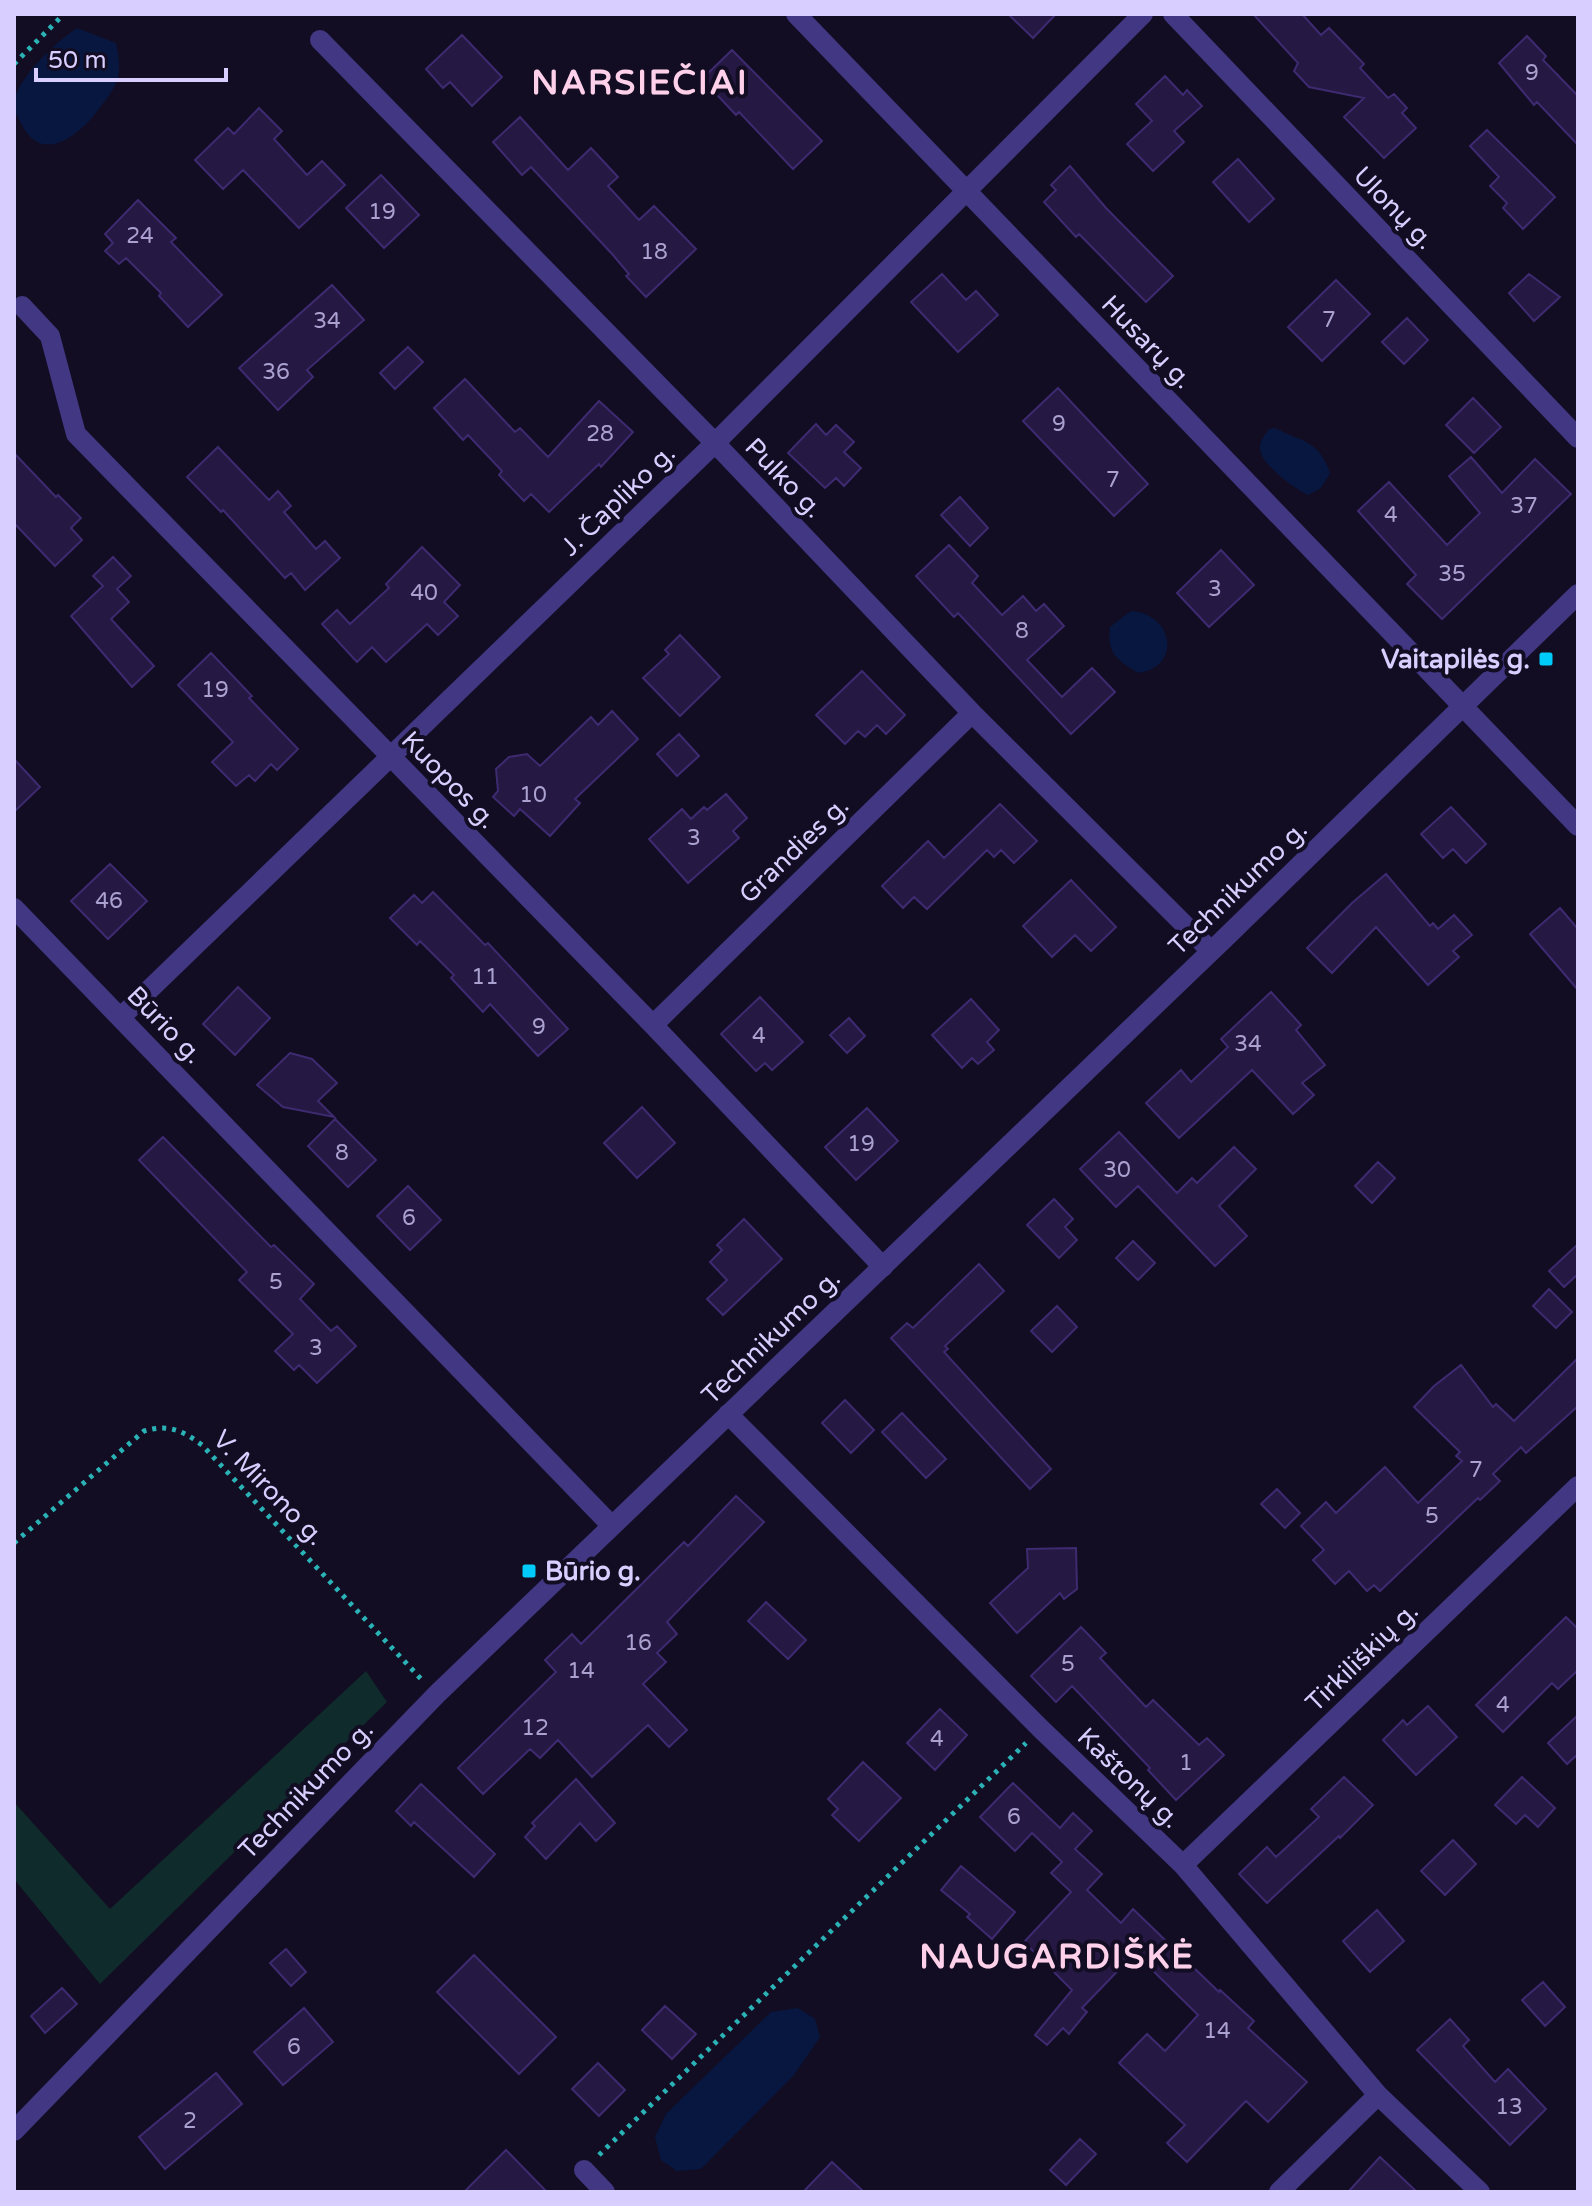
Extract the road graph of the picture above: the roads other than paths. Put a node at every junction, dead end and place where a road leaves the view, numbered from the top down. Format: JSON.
{"nodes":[{"id":1,"x":796,"y":14,"type":"edge"},
{"id":2,"x":1143,"y":14,"type":"edge"},
{"id":3,"x":1173,"y":14,"type":"edge"},
{"id":4,"x":320,"y":40,"type":"dead end"},
{"id":5,"x":966,"y":193,"type":"junction"},
{"id":6,"x":22,"y":306,"type":"dead end"},
{"id":7,"x":1578,"y":438,"type":"edge"},
{"id":8,"x":715,"y":443,"type":"junction"},
{"id":9,"x":1578,"y":594,"type":"edge"},
{"id":10,"x":1463,"y":705,"type":"junction"},
{"id":11,"x":972,"y":713,"type":"junction"},
{"id":12,"x":389,"y":756,"type":"junction"},
{"id":13,"x":1578,"y":826,"type":"edge"},
{"id":14,"x":14,"y":908,"type":"edge"},
{"id":15,"x":1211,"y":951,"type":"junction"},
{"id":16,"x":121,"y":1017,"type":"junction"},
{"id":17,"x":653,"y":1025,"type":"junction"},
{"id":18,"x":883,"y":1267,"type":"junction"},
{"id":19,"x":728,"y":1414,"type":"junction"},
{"id":20,"x":1578,"y":1486,"type":"edge"},
{"id":21,"x":611,"y":1525,"type":"junction"},
{"id":22,"x":1183,"y":1865,"type":"junction"},
{"id":23,"x":1378,"y":2095,"type":"junction"},
{"id":24,"x":14,"y":2131,"type":"edge"},
{"id":25,"x":584,"y":2170,"type":"road end"},
{"id":26,"x":605,"y":2192,"type":"edge"},
{"id":27,"x":1279,"y":2192,"type":"edge"},
{"id":28,"x":1480,"y":2192,"type":"edge"}],
"edges":[{"from":1,"to":5,"type":"street","name":"Husarų g."},
{"from":2,"to":5,"type":"street","name":"J. Čapliko g."},
{"from":3,"to":7,"type":"street","name":"Ulonų g."},
{"from":4,"to":8,"type":"street","name":"Pulko g."},
{"from":5,"to":8,"type":"street","name":"J. Čapliko g."},
{"from":5,"to":10,"type":"street","name":"Husarų g."},
{"from":6,"to":12,"type":"street","name":"Kuopos g."},
{"from":8,"to":11,"type":"street","name":"Pulko g."},
{"from":8,"to":12,"type":"street","name":"J. Čapliko g."},
{"from":9,"to":10,"type":"street","name":"Technikumo g."},
{"from":10,"to":13,"type":"street"},
{"from":10,"to":15,"type":"street","name":"Technikumo g."},
{"from":11,"to":15,"type":"street","name":"Pulko g."},
{"from":11,"to":17,"type":"street","name":"Grandies g."},
{"from":12,"to":16,"type":"street","name":"J. Čapliko g."},
{"from":12,"to":17,"type":"street","name":"Kuopos g."},
{"from":14,"to":16,"type":"street","name":"Būrio g."},
{"from":15,"to":18,"type":"street","name":"Technikumo g."},
{"from":16,"to":21,"type":"street","name":"Būrio g."},
{"from":17,"to":18,"type":"street","name":"Kuopos g."},
{"from":18,"to":19,"type":"street","name":"Technikumo g."},
{"from":19,"to":21,"type":"street","name":"Technikumo g."},
{"from":19,"to":22,"type":"street","name":"Kaštonų g."},
{"from":20,"to":22,"type":"street","name":"Tirkiliškių g."},
{"from":21,"to":24,"type":"street","name":"Technikumo g."},
{"from":22,"to":23,"type":"street","name":"Kaštonų g."},
{"from":23,"to":27,"type":"street"},
{"from":23,"to":28,"type":"street","name":"Kaštonų g."},
{"from":25,"to":26,"type":"street"}]}
